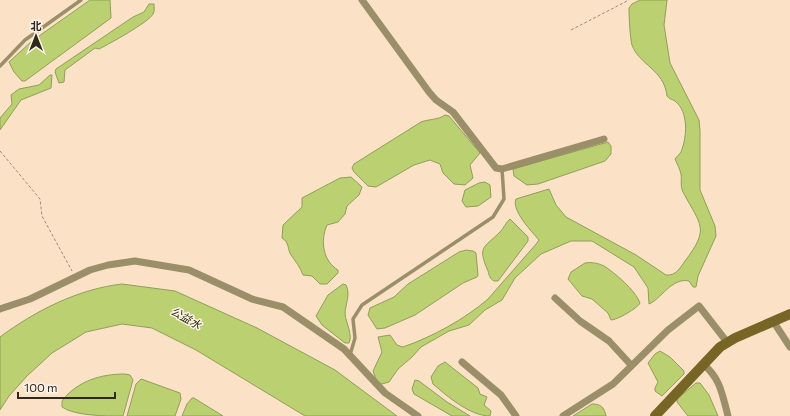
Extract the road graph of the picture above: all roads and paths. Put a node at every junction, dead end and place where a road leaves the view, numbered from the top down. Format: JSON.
{"nodes":[{"id":1,"x":81,"y":0,"type":"edge"},
{"id":2,"x":362,"y":0,"type":"edge"},
{"id":3,"x":629,"y":0,"type":"edge"},
{"id":4,"x":571,"y":30,"type":"dead end"},
{"id":5,"x":0,"y":66,"type":"edge"},
{"id":6,"x":604,"y":139,"type":"dead end"},
{"id":7,"x":0,"y":150,"type":"edge"},
{"id":8,"x":502,"y":169,"type":"junction"},
{"id":9,"x":75,"y":277,"type":"junction"},
{"id":10,"x":555,"y":298,"type":"dead end"},
{"id":11,"x":0,"y":309,"type":"edge"},
{"id":12,"x":790,"y":314,"type":"edge"},
{"id":13,"x":773,"y":321,"type":"junction"},
{"id":14,"x":727,"y":342,"type":"junction"},
{"id":15,"x":790,"y":347,"type":"edge"},
{"id":16,"x":350,"y":355,"type":"junction"},
{"id":17,"x":462,"y":362,"type":"dead end"},
{"id":18,"x":703,"y":364,"type":"junction"},
{"id":19,"x":631,"y":365,"type":"junction"},
{"id":20,"x":418,"y":416,"type":"edge"},
{"id":21,"x":516,"y":416,"type":"edge"},
{"id":22,"x":563,"y":416,"type":"edge"},
{"id":23,"x":655,"y":416,"type":"edge"},
{"id":24,"x":728,"y":416,"type":"edge"}],
"edges":[{"from":1,"to":5,"type":"lane"},
{"from":2,"to":8,"type":"street"},
{"from":3,"to":4,"type":"path"},
{"from":6,"to":8,"type":"street"},
{"from":7,"to":9,"type":"path"},
{"from":8,"to":16,"type":"lane"},
{"from":9,"to":11,"type":"street"},
{"from":9,"to":16,"type":"street"},
{"from":10,"to":19,"type":"street"},
{"from":12,"to":13,"type":"street"},
{"from":13,"to":14,"type":"street"},
{"from":13,"to":15,"type":"street"},
{"from":14,"to":18,"type":"street"},
{"from":14,"to":19,"type":"street"},
{"from":16,"to":20,"type":"street"},
{"from":17,"to":21,"type":"street"},
{"from":18,"to":23,"type":"street"},
{"from":18,"to":24,"type":"street"},
{"from":19,"to":22,"type":"street"}]}
